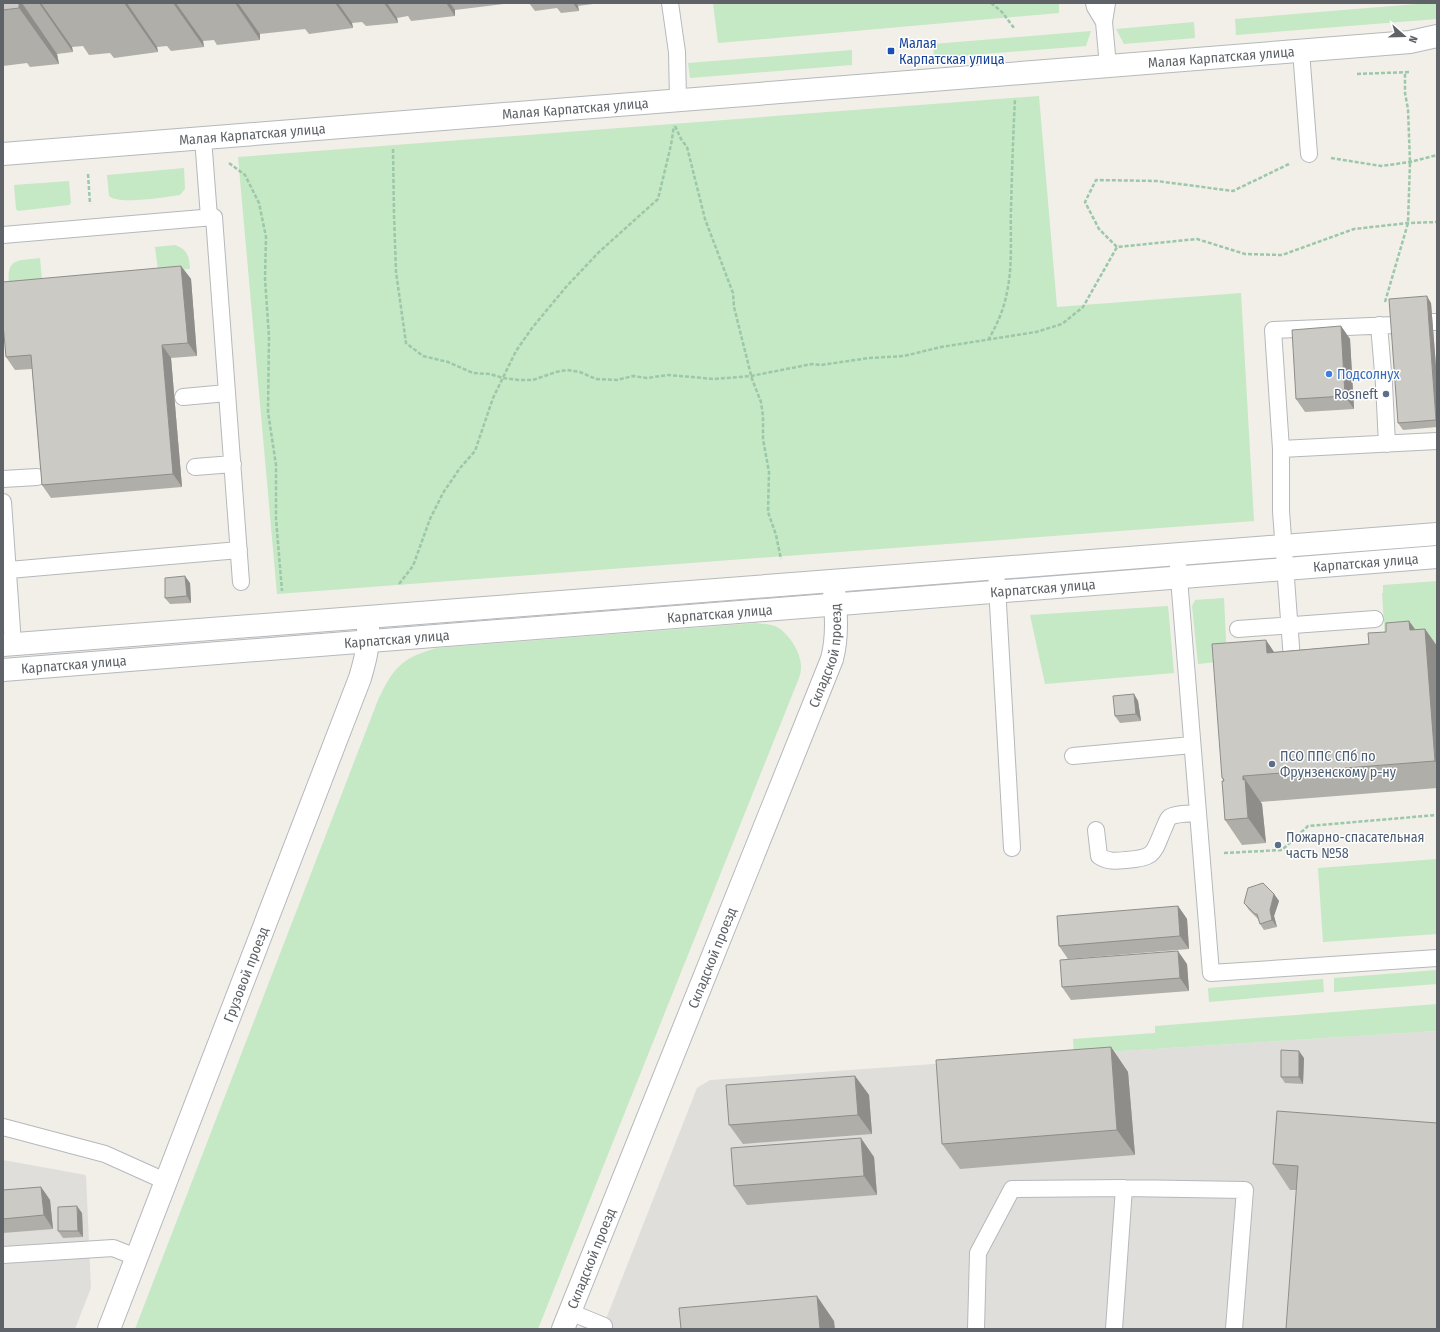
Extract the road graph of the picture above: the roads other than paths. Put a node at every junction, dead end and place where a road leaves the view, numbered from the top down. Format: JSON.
{"nodes":[{"id":1,"x":670,"y":3,"type":"edge"},
{"id":2,"x":1094,"y":3,"type":"edge"},
{"id":3,"x":1107,"y":3,"type":"edge"},
{"id":4,"x":1104,"y":22,"type":"junction"},
{"id":5,"x":1437,"y":36,"type":"edge"},
{"id":6,"x":1410,"y":42,"type":"junction"},
{"id":7,"x":1437,"y":46,"type":"edge"},
{"id":8,"x":1300,"y":50,"type":"junction"},
{"id":9,"x":1108,"y":66,"type":"junction"},
{"id":10,"x":678,"y":100,"type":"junction"},
{"id":11,"x":203,"y":138,"type":"junction"},
{"id":12,"x":3,"y":154,"type":"edge"},
{"id":13,"x":1308,"y":154,"type":"road end"},
{"id":14,"x":209,"y":217,"type":"junction"},
{"id":15,"x":3,"y":235,"type":"edge"},
{"id":16,"x":1379,"y":325,"type":"junction"},
{"id":17,"x":1395,"y":325,"type":"edge"},
{"id":18,"x":228,"y":393,"type":"junction"},
{"id":19,"x":184,"y":397,"type":"dead end"},
{"id":20,"x":1437,"y":441,"type":"edge"},
{"id":21,"x":1387,"y":444,"type":"junction"},
{"id":22,"x":1281,"y":449,"type":"junction"},
{"id":23,"x":233,"y":464,"type":"junction"},
{"id":24,"x":195,"y":467,"type":"dead end"},
{"id":25,"x":37,"y":477,"type":"dead end"},
{"id":26,"x":3,"y":480,"type":"edge"},
{"id":27,"x":3,"y":502,"type":"edge"},
{"id":28,"x":1437,"y":534,"type":"edge"},
{"id":29,"x":1283,"y":547,"type":"junction"},
{"id":30,"x":239,"y":550,"type":"junction"},
{"id":31,"x":1177,"y":555,"type":"junction"},
{"id":32,"x":1437,"y":557,"type":"edge"},
{"id":33,"x":996,"y":569,"type":"junction"},
{"id":34,"x":1284,"y":569,"type":"junction"},
{"id":35,"x":9,"y":570,"type":"junction"},
{"id":36,"x":1178,"y":577,"type":"junction"},
{"id":37,"x":241,"y":582,"type":"dead end"},
{"id":38,"x":834,"y":582,"type":"junction"},
{"id":39,"x":998,"y":591,"type":"junction"},
{"id":40,"x":835,"y":604,"type":"junction"},
{"id":41,"x":367,"y":617,"type":"junction"},
{"id":42,"x":1375,"y":619,"type":"dead end"},
{"id":43,"x":1289,"y":625,"type":"junction"},
{"id":44,"x":1238,"y":629,"type":"dead end"},
{"id":45,"x":369,"y":641,"type":"junction"},
{"id":46,"x":8,"y":645,"type":"edge"},
{"id":47,"x":1292,"y":660,"type":"edge"},
{"id":48,"x":3,"y":670,"type":"edge"},
{"id":49,"x":1192,"y":745,"type":"junction"},
{"id":50,"x":1073,"y":756,"type":"dead end"},
{"id":51,"x":1198,"y":813,"type":"junction"},
{"id":52,"x":1096,"y":830,"type":"dead end"},
{"id":53,"x":1012,"y":848,"type":"dead end"},
{"id":54,"x":1437,"y":958,"type":"edge"},
{"id":55,"x":3,"y":1127,"type":"edge"},
{"id":56,"x":166,"y":1181,"type":"junction"},
{"id":57,"x":1124,"y":1188,"type":"junction"},
{"id":58,"x":3,"y":1255,"type":"edge"},
{"id":59,"x":136,"y":1257,"type":"junction"},
{"id":60,"x":566,"y":1321,"type":"edge"},
{"id":61,"x":604,"y":1326,"type":"dead end"},
{"id":62,"x":109,"y":1329,"type":"edge"},
{"id":63,"x":976,"y":1329,"type":"edge"},
{"id":64,"x":1114,"y":1329,"type":"edge"},
{"id":65,"x":1234,"y":1329,"type":"edge"}],
"edges":[{"from":1,"to":10,"type":"lane"},
{"from":2,"to":4,"type":"lane"},
{"from":3,"to":4,"type":"lane"},
{"from":4,"to":9,"type":"lane"},
{"from":5,"to":6,"type":"street","name":"Малая Карпатская улица"},
{"from":6,"to":7,"type":"street","name":"Малая Карпатская улица"},
{"from":6,"to":8,"type":"street","name":"Малая Карпатская улица"},
{"from":8,"to":9,"type":"street","name":"Малая Карпатская улица"},
{"from":8,"to":13,"type":"lane"},
{"from":9,"to":10,"type":"street","name":"Малая Карпатская улица"},
{"from":10,"to":11,"type":"street","name":"Малая Карпатская улица"},
{"from":11,"to":12,"type":"street","name":"Малая Карпатская улица"},
{"from":11,"to":14,"type":"lane"},
{"from":14,"to":15,"type":"lane"},
{"from":14,"to":18,"type":"lane"},
{"from":16,"to":17,"type":"lane"},
{"from":16,"to":21,"type":"lane"},
{"from":16,"to":22,"type":"lane"},
{"from":18,"to":19,"type":"lane"},
{"from":18,"to":23,"type":"lane"},
{"from":20,"to":21,"type":"lane"},
{"from":21,"to":22,"type":"lane"},
{"from":22,"to":29,"type":"lane"},
{"from":23,"to":24,"type":"lane"},
{"from":23,"to":30,"type":"lane"},
{"from":25,"to":26,"type":"lane"},
{"from":27,"to":35,"type":"lane"},
{"from":28,"to":29,"type":"street","name":"Карпатская улица"},
{"from":29,"to":31,"type":"street","name":"Карпатская улица"},
{"from":29,"to":34,"type":"lane"},
{"from":30,"to":35,"type":"lane"},
{"from":30,"to":37,"type":"lane"},
{"from":31,"to":33,"type":"street","name":"Карпатская улица"},
{"from":31,"to":36,"type":"lane"},
{"from":32,"to":34,"type":"street","name":"Карпатская улица"},
{"from":33,"to":38,"type":"street","name":"Карпатская улица"},
{"from":33,"to":39,"type":"lane"},
{"from":34,"to":36,"type":"street","name":"Карпатская улица"},
{"from":34,"to":43,"type":"lane"},
{"from":35,"to":46,"type":"lane"},
{"from":36,"to":39,"type":"street","name":"Карпатская улица"},
{"from":36,"to":49,"type":"lane"},
{"from":38,"to":40,"type":"street","name":"Складской проезд"},
{"from":38,"to":41,"type":"street","name":"Карпатская улица"},
{"from":39,"to":40,"type":"street","name":"Карпатская улица"},
{"from":39,"to":53,"type":"lane"},
{"from":40,"to":45,"type":"street","name":"Карпатская улица"},
{"from":40,"to":60,"type":"street","name":"Складской проезд"},
{"from":41,"to":45,"type":"street","name":"Грузовой проезд"},
{"from":41,"to":46,"type":"street","name":"Карпатская улица"},
{"from":42,"to":43,"type":"lane"},
{"from":43,"to":44,"type":"lane"},
{"from":43,"to":47,"type":"lane"},
{"from":45,"to":48,"type":"street","name":"Карпатская улица"},
{"from":45,"to":56,"type":"street","name":"Грузовой проезд"},
{"from":49,"to":50,"type":"lane"},
{"from":49,"to":51,"type":"lane"},
{"from":51,"to":52,"type":"lane"},
{"from":51,"to":54,"type":"lane"},
{"from":55,"to":56,"type":"lane"},
{"from":56,"to":59,"type":"street","name":"Грузовой проезд"},
{"from":57,"to":63,"type":"lane"},
{"from":57,"to":64,"type":"lane"},
{"from":57,"to":65,"type":"lane"},
{"from":58,"to":59,"type":"lane"},
{"from":59,"to":62,"type":"street","name":"Грузовой проезд"},
{"from":60,"to":61,"type":"lane"}]}
